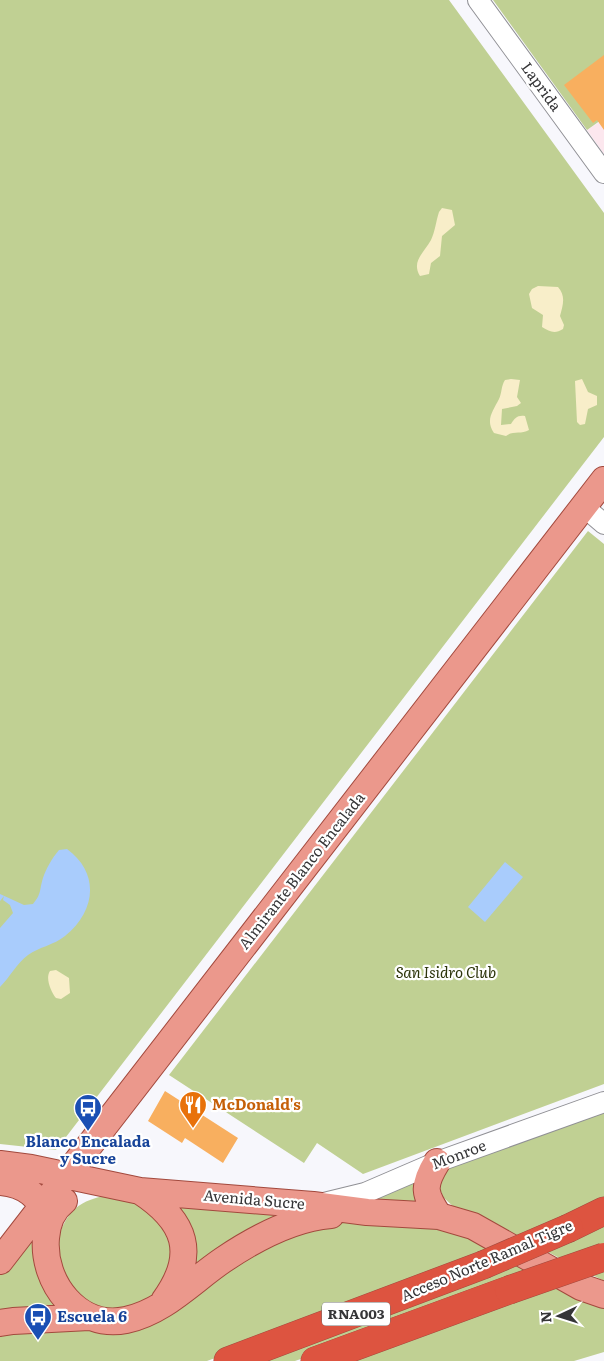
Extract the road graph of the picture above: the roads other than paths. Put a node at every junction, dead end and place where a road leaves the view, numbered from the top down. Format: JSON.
{"nodes":[{"id":1,"x":478,"y":0,"type":"edge"},
{"id":2,"x":604,"y":173,"type":"edge"},
{"id":3,"x":604,"y":480,"type":"edge"},
{"id":4,"x":583,"y":506,"type":"junction"},
{"id":5,"x":604,"y":524,"type":"edge"},
{"id":6,"x":604,"y":1102,"type":"edge"},
{"id":7,"x":437,"y":1162,"type":"junction"},
{"id":8,"x":0,"y":1164,"type":"edge"},
{"id":9,"x":66,"y":1176,"type":"junction"},
{"id":10,"x":0,"y":1182,"type":"edge"},
{"id":11,"x":114,"y":1188,"type":"junction"},
{"id":12,"x":140,"y":1192,"type":"junction"},
{"id":13,"x":313,"y":1205,"type":"junction"},
{"id":14,"x":50,"y":1211,"type":"junction"},
{"id":15,"x":604,"y":1211,"type":"edge"},
{"id":16,"x":367,"y":1212,"type":"junction"},
{"id":17,"x":440,"y":1216,"type":"junction"},
{"id":18,"x":604,"y":1257,"type":"edge"},
{"id":19,"x":0,"y":1261,"type":"edge"},
{"id":20,"x":604,"y":1295,"type":"edge"},
{"id":21,"x":161,"y":1304,"type":"junction"},
{"id":22,"x":89,"y":1316,"type":"junction"},
{"id":23,"x":0,"y":1323,"type":"edge"},
{"id":24,"x":228,"y":1361,"type":"edge"},
{"id":25,"x":315,"y":1361,"type":"edge"}],
"edges":[{"from":1,"to":2,"type":"street","name":"Laprida"},
{"from":3,"to":4,"type":"main road","name":"Almirante Blanco Encalada"},
{"from":4,"to":5,"type":"street"},
{"from":4,"to":9,"type":"main road","name":"Almirante Blanco Encalada"},
{"from":6,"to":7,"type":"street","name":"Monroe"},
{"from":7,"to":13,"type":"street","name":"Monroe"},
{"from":7,"to":17,"type":"main road"},
{"from":8,"to":9,"type":"main road"},
{"from":9,"to":11,"type":"main road"},
{"from":9,"to":14,"type":"main road","name":"Almirante Blanco Encalada"},
{"from":10,"to":14,"type":"main road"},
{"from":11,"to":12,"type":"main road"},
{"from":11,"to":14,"type":"main road"},
{"from":12,"to":13,"type":"main road","name":"Avenida Sucre"},
{"from":12,"to":21,"type":"main road"},
{"from":13,"to":16,"type":"main road","name":"Avenida Sucre"},
{"from":14,"to":19,"type":"main road","name":"Almirante Blanco Encalada"},
{"from":14,"to":22,"type":"main road"},
{"from":15,"to":24,"type":"highway","name":"Acceso Norte Ramal Tigre","number":"RNA003","bridge":true},
{"from":16,"to":17,"type":"main road","name":"Avenida Sucre"},
{"from":16,"to":21,"type":"main road","name":"Avenida Sucre"},
{"from":17,"to":20,"type":"main road","name":"Avenida Sucre"},
{"from":18,"to":25,"type":"highway","name":"Acceso Norte Ramal Tigre","number":"RNA003","bridge":true},
{"from":21,"to":22,"type":"main road"},
{"from":22,"to":23,"type":"main road"}]}
